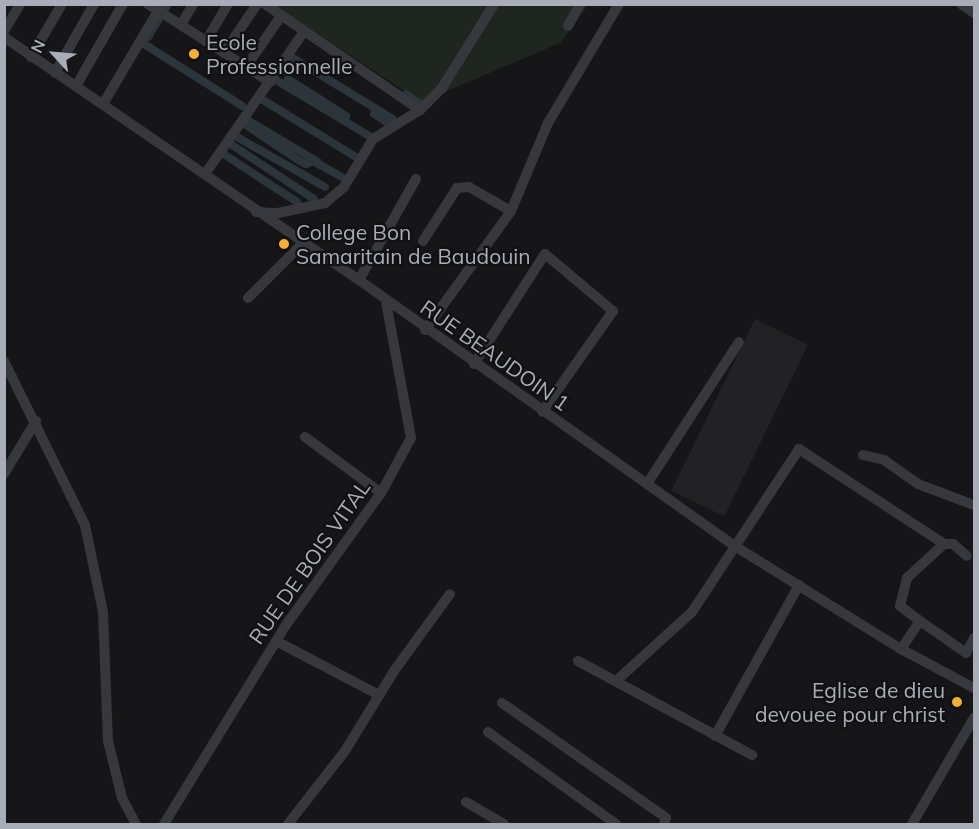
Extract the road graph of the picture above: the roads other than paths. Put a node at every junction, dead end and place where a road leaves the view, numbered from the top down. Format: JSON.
{"nodes":[{"id":1,"x":20,"y":4,"type":"edge"},
{"id":2,"x":62,"y":4,"type":"edge"},
{"id":3,"x":94,"y":4,"type":"edge"},
{"id":4,"x":123,"y":4,"type":"edge"},
{"id":5,"x":194,"y":4,"type":"edge"},
{"id":6,"x":228,"y":4,"type":"edge"},
{"id":7,"x":257,"y":4,"type":"edge"},
{"id":8,"x":265,"y":4,"type":"edge"},
{"id":9,"x":494,"y":4,"type":"edge"},
{"id":10,"x":580,"y":4,"type":"edge"},
{"id":11,"x":619,"y":4,"type":"edge"},
{"id":12,"x":960,"y":4,"type":"edge"},
{"id":13,"x":158,"y":9,"type":"edge"},
{"id":14,"x":975,"y":13,"type":"edge"},
{"id":15,"x":281,"y":16,"type":"junction"},
{"id":16,"x":181,"y":25,"type":"junction"},
{"id":17,"x":568,"y":26,"type":"dead end"},
{"id":18,"x":4,"y":31,"type":"edge"},
{"id":19,"x":303,"y":33,"type":"junction"},
{"id":20,"x":4,"y":37,"type":"edge"},
{"id":21,"x":206,"y":41,"type":"junction"},
{"id":22,"x":224,"y":53,"type":"junction"},
{"id":23,"x":31,"y":57,"type":"junction"},
{"id":24,"x":246,"y":67,"type":"junction"},
{"id":25,"x":55,"y":73,"type":"junction"},
{"id":26,"x":270,"y":82,"type":"junction"},
{"id":27,"x":76,"y":86,"type":"junction"},
{"id":28,"x":103,"y":104,"type":"junction"},
{"id":29,"x":420,"y":110,"type":"junction"},
{"id":30,"x":205,"y":174,"type":"junction"},
{"id":31,"x":416,"y":179,"type":"dead end"},
{"id":32,"x":511,"y":211,"type":"junction"},
{"id":33,"x":256,"y":212,"type":"junction"},
{"id":34,"x":423,"y":241,"type":"dead end"},
{"id":35,"x":302,"y":244,"type":"junction"},
{"id":36,"x":359,"y":280,"type":"junction"},
{"id":37,"x":248,"y":298,"type":"dead end"},
{"id":38,"x":386,"y":302,"type":"junction"},
{"id":39,"x":425,"y":330,"type":"junction"},
{"id":40,"x":740,"y":342,"type":"dead end"},
{"id":41,"x":4,"y":361,"type":"edge"},
{"id":42,"x":474,"y":364,"type":"junction"},
{"id":43,"x":542,"y":412,"type":"junction"},
{"id":44,"x":36,"y":421,"type":"junction"},
{"id":45,"x":305,"y":437,"type":"dead end"},
{"id":46,"x":863,"y":455,"type":"dead end"},
{"id":47,"x":4,"y":474,"type":"edge"},
{"id":48,"x":647,"y":484,"type":"junction"},
{"id":49,"x":381,"y":493,"type":"junction"},
{"id":50,"x":975,"y":505,"type":"edge"},
{"id":51,"x":944,"y":544,"type":"junction"},
{"id":52,"x":733,"y":545,"type":"junction"},
{"id":53,"x":967,"y":556,"type":"dead end"},
{"id":54,"x":799,"y":585,"type":"junction"},
{"id":55,"x":450,"y":594,"type":"dead end"},
{"id":56,"x":920,"y":621,"type":"junction"},
{"id":57,"x":975,"y":638,"type":"edge"},
{"id":58,"x":276,"y":641,"type":"junction"},
{"id":59,"x":901,"y":649,"type":"junction"},
{"id":60,"x":578,"y":661,"type":"dead end"},
{"id":61,"x":616,"y":681,"type":"junction"},
{"id":62,"x":975,"y":688,"type":"edge"},
{"id":63,"x":379,"y":695,"type":"junction"},
{"id":64,"x":502,"y":703,"type":"dead end"},
{"id":65,"x":975,"y":718,"type":"edge"},
{"id":66,"x":488,"y":732,"type":"dead end"},
{"id":67,"x":715,"y":736,"type":"junction"},
{"id":68,"x":752,"y":755,"type":"dead end"},
{"id":69,"x":466,"y":802,"type":"dead end"},
{"id":70,"x":136,"y":825,"type":"edge"},
{"id":71,"x":164,"y":825,"type":"edge"},
{"id":72,"x":288,"y":825,"type":"edge"},
{"id":73,"x":504,"y":825,"type":"edge"},
{"id":74,"x":616,"y":825,"type":"edge"},
{"id":75,"x":664,"y":825,"type":"edge"},
{"id":76,"x":912,"y":825,"type":"edge"}],
"edges":[{"from":1,"to":18,"type":"street"},
{"from":2,"to":23,"type":"street"},
{"from":3,"to":25,"type":"street"},
{"from":4,"to":27,"type":"street"},
{"from":5,"to":16,"type":"street"},
{"from":6,"to":21,"type":"street"},
{"from":7,"to":22,"type":"street"},
{"from":8,"to":15,"type":"street"},
{"from":9,"to":29,"type":"street"},
{"from":10,"to":17,"type":"street"},
{"from":11,"to":32,"type":"street"},
{"from":12,"to":14,"type":"street"},
{"from":13,"to":16,"type":"street"},
{"from":13,"to":28,"type":"street"},
{"from":15,"to":19,"type":"street"},
{"from":15,"to":24,"type":"street"},
{"from":16,"to":21,"type":"street"},
{"from":19,"to":26,"type":"street"},
{"from":19,"to":29,"type":"street"},
{"from":20,"to":23,"type":"street","name":"RUE BEAUDOIN 1"},
{"from":21,"to":22,"type":"street"},
{"from":22,"to":24,"type":"street"},
{"from":23,"to":25,"type":"street","name":"RUE BEAUDOIN 1"},
{"from":24,"to":26,"type":"street"},
{"from":25,"to":27,"type":"street","name":"RUE BEAUDOIN 1"},
{"from":26,"to":30,"type":"street"},
{"from":27,"to":28,"type":"street","name":"RUE BEAUDOIN 1"},
{"from":28,"to":30,"type":"street","name":"RUE BEAUDOIN 1"},
{"from":29,"to":33,"type":"street"},
{"from":30,"to":33,"type":"street","name":"RUE BEAUDOIN 1"},
{"from":31,"to":36,"type":"street"},
{"from":32,"to":34,"type":"street"},
{"from":32,"to":39,"type":"street"},
{"from":33,"to":35,"type":"street","name":"RUE BEAUDOIN 1"},
{"from":35,"to":36,"type":"street","name":"RUE BEAUDOIN 1"},
{"from":35,"to":37,"type":"street"},
{"from":36,"to":38,"type":"street","name":"RUE BEAUDOIN 1"},
{"from":38,"to":39,"type":"street","name":"RUE BEAUDOIN 1"},
{"from":38,"to":49,"type":"street","name":"RUE DE BOIS VITAL"},
{"from":39,"to":42,"type":"street","name":"RUE BEAUDOIN 1"},
{"from":40,"to":48,"type":"street"},
{"from":41,"to":44,"type":"street"},
{"from":42,"to":43,"type":"street","name":"RUE BEAUDOIN 1"},
{"from":42,"to":43,"type":"street"},
{"from":43,"to":48,"type":"street","name":"RUE BEAUDOIN 1"},
{"from":44,"to":47,"type":"street"},
{"from":44,"to":70,"type":"street"},
{"from":45,"to":49,"type":"street"},
{"from":46,"to":50,"type":"street"},
{"from":48,"to":52,"type":"street","name":"RUE BEAUDOIN 1"},
{"from":49,"to":58,"type":"street","name":"RUE DE BOIS VITAL"},
{"from":51,"to":52,"type":"street"},
{"from":51,"to":53,"type":"street"},
{"from":51,"to":56,"type":"street"},
{"from":52,"to":54,"type":"street","name":"RUE BEAUDOIN 1"},
{"from":52,"to":61,"type":"street"},
{"from":54,"to":59,"type":"street","name":"RUE BEAUDOIN 1"},
{"from":54,"to":67,"type":"street"},
{"from":55,"to":63,"type":"street"},
{"from":56,"to":57,"type":"street"},
{"from":56,"to":59,"type":"street"},
{"from":58,"to":63,"type":"street"},
{"from":58,"to":71,"type":"street","name":"RUE DE BOIS VITAL"},
{"from":59,"to":62,"type":"street","name":"RUE BEAUDOIN 1"},
{"from":60,"to":61,"type":"street"},
{"from":61,"to":67,"type":"street"},
{"from":63,"to":72,"type":"street"},
{"from":64,"to":75,"type":"street"},
{"from":65,"to":76,"type":"street"},
{"from":66,"to":74,"type":"street"},
{"from":67,"to":68,"type":"street"},
{"from":69,"to":73,"type":"street"}]}
